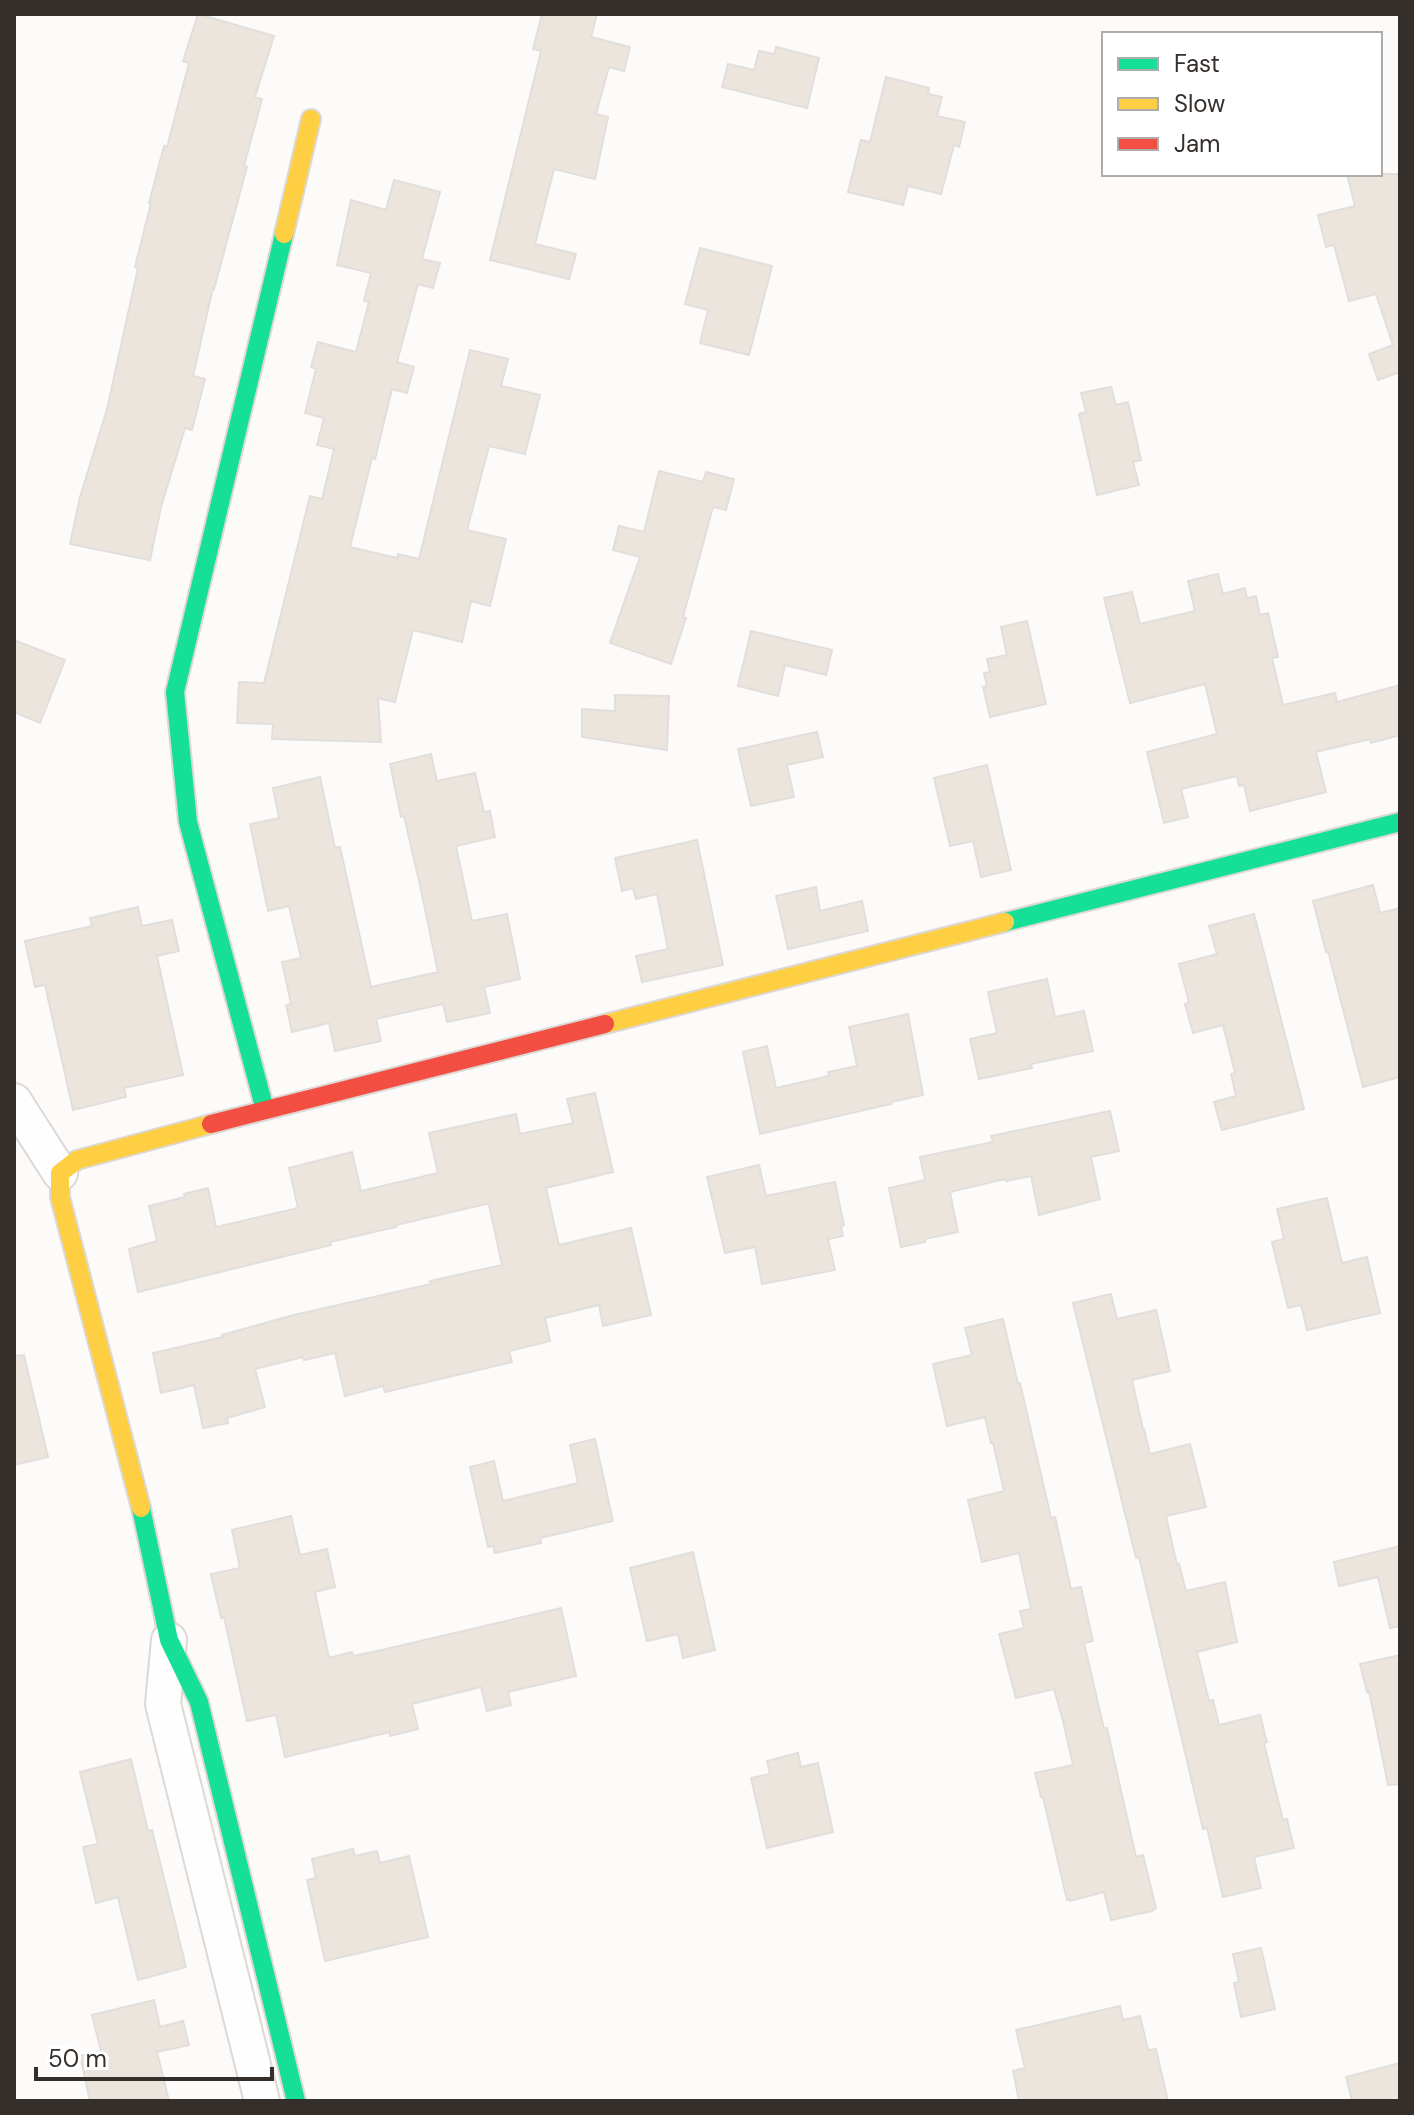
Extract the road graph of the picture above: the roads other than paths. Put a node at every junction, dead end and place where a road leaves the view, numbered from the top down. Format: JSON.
{"nodes":[{"id":1,"x":311,"y":119,"type":"dead end"},
{"id":2,"x":1400,"y":822,"type":"edge"},
{"id":3,"x":14,"y":1101,"type":"edge"},
{"id":4,"x":265,"y":1110,"type":"junction"},
{"id":5,"x":60,"y":1173,"type":"junction"},
{"id":6,"x":169,"y":1640,"type":"junction"},
{"id":7,"x":262,"y":2101,"type":"edge"},
{"id":8,"x":296,"y":2101,"type":"edge"}],
"edges":[{"from":1,"to":4,"type":"street"},
{"from":2,"to":4,"type":"street"},
{"from":3,"to":5,"type":"street"},
{"from":4,"to":5,"type":"street"},
{"from":5,"to":6,"type":"street"},
{"from":6,"to":7,"type":"street"},
{"from":6,"to":8,"type":"street"}]}
